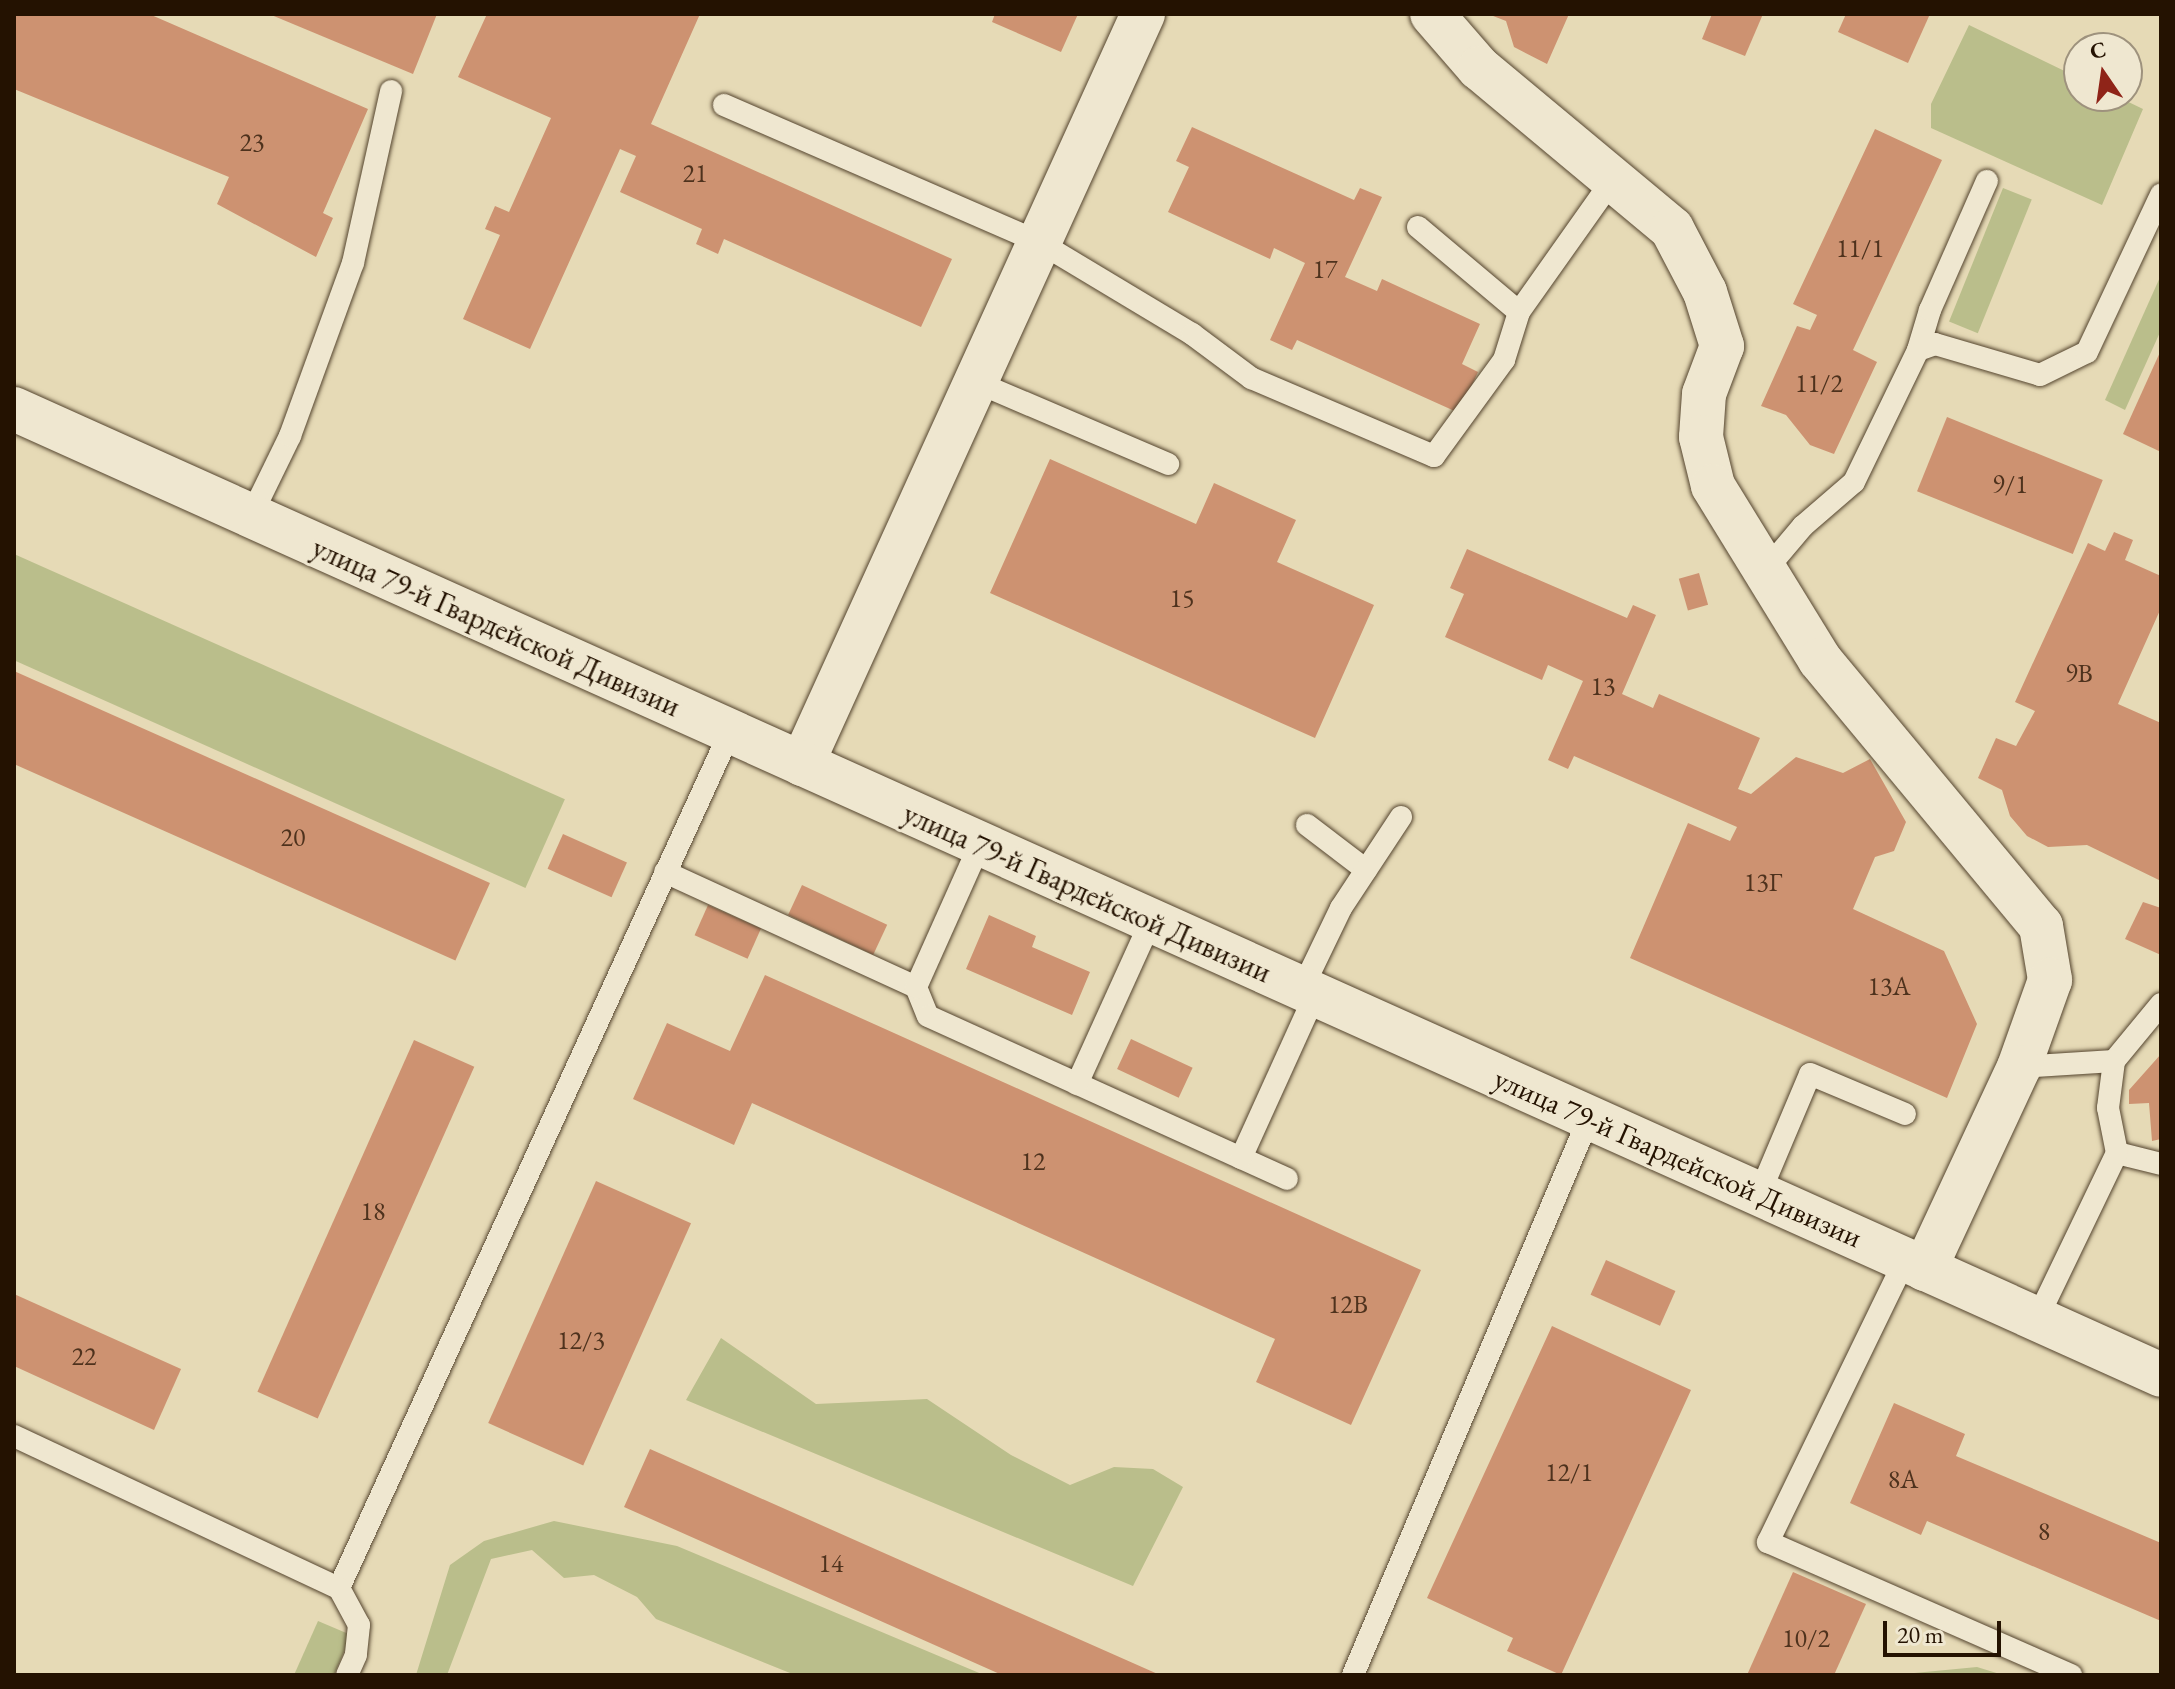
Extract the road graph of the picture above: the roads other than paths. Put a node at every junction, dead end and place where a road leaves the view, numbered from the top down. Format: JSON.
{"nodes":[{"id":1,"x":1143,"y":14,"type":"edge"},
{"id":2,"x":1432,"y":14,"type":"edge"},
{"id":3,"x":391,"y":91,"type":"dead end"},
{"id":4,"x":724,"y":105,"type":"dead end"},
{"id":5,"x":1614,"y":178,"type":"junction"},
{"id":6,"x":1987,"y":181,"type":"dead end"},
{"id":7,"x":2161,"y":195,"type":"edge"},
{"id":8,"x":1418,"y":227,"type":"dead end"},
{"id":9,"x":1039,"y":242,"type":"junction"},
{"id":10,"x":1519,"y":312,"type":"junction"},
{"id":11,"x":1918,"y":350,"type":"junction"},
{"id":12,"x":976,"y":382,"type":"junction"},
{"id":13,"x":14,"y":409,"type":"edge"},
{"id":14,"x":1168,"y":464,"type":"dead end"},
{"id":15,"x":251,"y":516,"type":"junction"},
{"id":16,"x":1765,"y":571,"type":"junction"},
{"id":17,"x":730,"y":732,"type":"junction"},
{"id":18,"x":802,"y":764,"type":"junction"},
{"id":19,"x":1401,"y":817,"type":"dead end"},
{"id":20,"x":1307,"y":825,"type":"dead end"},
{"id":21,"x":980,"y":844,"type":"junction"},
{"id":22,"x":1366,"y":870,"type":"junction"},
{"id":23,"x":665,"y":872,"type":"junction"},
{"id":24,"x":1151,"y":921,"type":"junction"},
{"id":25,"x":916,"y":987,"type":"junction"},
{"id":26,"x":1308,"y":992,"type":"junction"},
{"id":27,"x":2161,"y":1004,"type":"edge"},
{"id":28,"x":2114,"y":1061,"type":"junction"},
{"id":29,"x":2019,"y":1067,"type":"junction"},
{"id":30,"x":1077,"y":1084,"type":"junction"},
{"id":31,"x":1905,"y":1114,"type":"dead end"},
{"id":32,"x":1589,"y":1118,"type":"junction"},
{"id":33,"x":2117,"y":1153,"type":"junction"},
{"id":34,"x":1241,"y":1158,"type":"junction"},
{"id":35,"x":2161,"y":1164,"type":"edge"},
{"id":36,"x":1287,"y":1179,"type":"dead end"},
{"id":37,"x":1759,"y":1195,"type":"junction"},
{"id":38,"x":1915,"y":1264,"type":"junction"},
{"id":39,"x":2037,"y":1319,"type":"junction"},
{"id":40,"x":2161,"y":1375,"type":"edge"},
{"id":41,"x":14,"y":1436,"type":"edge"},
{"id":42,"x":339,"y":1588,"type":"junction"},
{"id":43,"x":347,"y":1675,"type":"edge"},
{"id":44,"x":1353,"y":1675,"type":"edge"},
{"id":45,"x":2071,"y":1675,"type":"edge"}],
"edges":[{"from":1,"to":9,"type":"street"},
{"from":2,"to":5,"type":"street"},
{"from":3,"to":15,"type":"lane"},
{"from":4,"to":9,"type":"lane"},
{"from":5,"to":10,"type":"lane"},
{"from":5,"to":16,"type":"street"},
{"from":6,"to":11,"type":"lane"},
{"from":7,"to":11,"type":"lane"},
{"from":8,"to":10,"type":"lane"},
{"from":9,"to":10,"type":"lane"},
{"from":9,"to":12,"type":"street"},
{"from":11,"to":16,"type":"lane"},
{"from":12,"to":14,"type":"lane"},
{"from":12,"to":18,"type":"street"},
{"from":13,"to":15,"type":"street","name":"улица 79-й Гвардейской Дивизии"},
{"from":15,"to":17,"type":"street","name":"улица 79-й Гвардейской Дивизии"},
{"from":16,"to":29,"type":"street"},
{"from":17,"to":18,"type":"street","name":"улица 79-й Гвардейской Дивизии"},
{"from":17,"to":23,"type":"lane"},
{"from":18,"to":21,"type":"street","name":"улица 79-й Гвардейской Дивизии"},
{"from":19,"to":22,"type":"lane"},
{"from":20,"to":22,"type":"lane"},
{"from":21,"to":24,"type":"street","name":"улица 79-й Гвардейской Дивизии"},
{"from":21,"to":25,"type":"lane"},
{"from":22,"to":26,"type":"lane"},
{"from":23,"to":25,"type":"lane"},
{"from":23,"to":42,"type":"lane"},
{"from":24,"to":26,"type":"street","name":"улица 79-й Гвардейской Дивизии"},
{"from":24,"to":30,"type":"lane"},
{"from":25,"to":30,"type":"lane"},
{"from":26,"to":32,"type":"street","name":"улица 79-й Гвардейской Дивизии"},
{"from":26,"to":34,"type":"lane"},
{"from":27,"to":28,"type":"lane"},
{"from":28,"to":29,"type":"lane"},
{"from":28,"to":33,"type":"lane"},
{"from":29,"to":38,"type":"street"},
{"from":30,"to":34,"type":"lane"},
{"from":31,"to":37,"type":"lane"},
{"from":32,"to":37,"type":"street","name":"улица 79-й Гвардейской Дивизии"},
{"from":32,"to":44,"type":"lane"},
{"from":33,"to":35,"type":"lane"},
{"from":33,"to":39,"type":"lane"},
{"from":34,"to":36,"type":"lane"},
{"from":37,"to":38,"type":"street","name":"улица 79-й Гвардейской Дивизии"},
{"from":38,"to":39,"type":"street","name":"улица 79-й Гвардейской Дивизии"},
{"from":38,"to":45,"type":"lane"},
{"from":39,"to":40,"type":"street","name":"улица 79-й Гвардейской Дивизии"},
{"from":41,"to":42,"type":"lane"},
{"from":42,"to":43,"type":"lane"}]}
